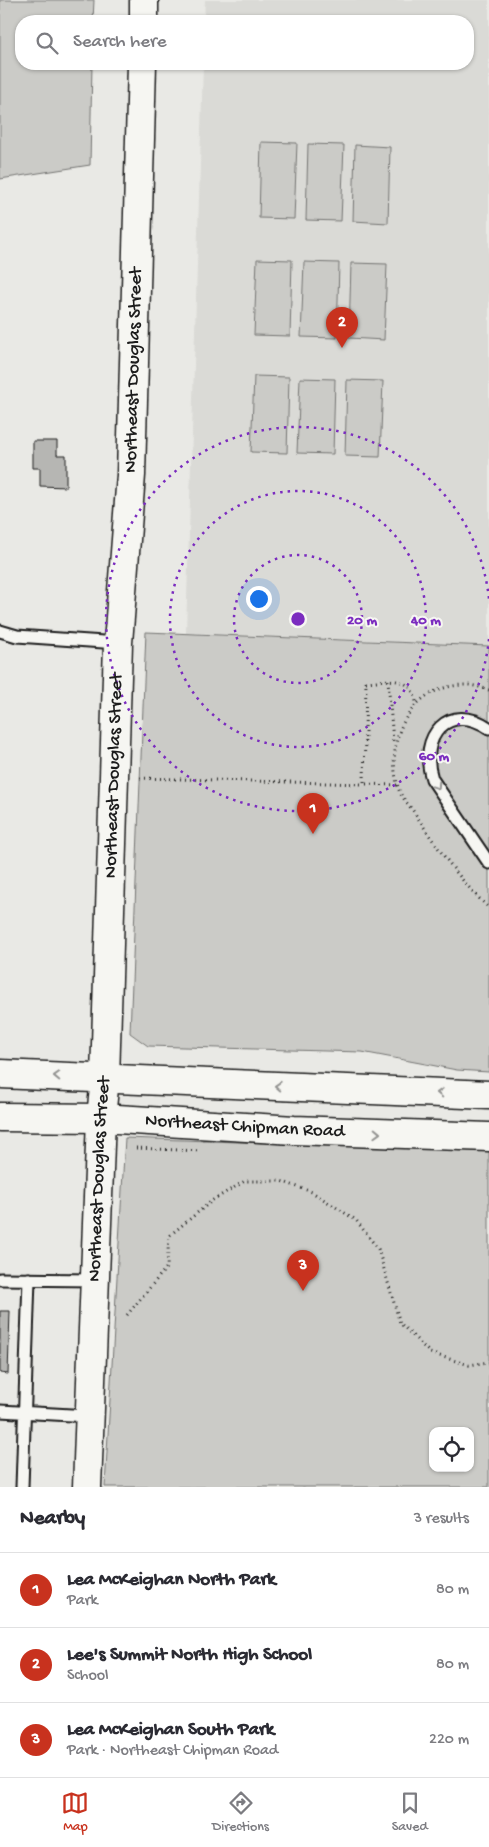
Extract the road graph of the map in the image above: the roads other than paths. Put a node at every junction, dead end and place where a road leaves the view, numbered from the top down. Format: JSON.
{"nodes":[{"id":1,"x":144,"y":0,"type":"edge"},
{"id":2,"x":144,"y":15,"type":"edge"},
{"id":3,"x":142,"y":70,"type":"edge"},
{"id":4,"x":0,"y":631,"type":"edge"},
{"id":5,"x":118,"y":643,"type":"junction"},
{"id":6,"x":489,"y":728,"type":"edge"},
{"id":7,"x":489,"y":863,"type":"edge"},
{"id":8,"x":0,"y":1074,"type":"edge"},
{"id":9,"x":105,"y":1078,"type":"junction"},
{"id":10,"x":489,"y":1095,"type":"edge"},
{"id":11,"x":0,"y":1117,"type":"edge"},
{"id":12,"x":101,"y":1118,"type":"junction"},
{"id":13,"x":489,"y":1137,"type":"edge"},
{"id":14,"x":0,"y":1279,"type":"edge"},
{"id":15,"x":29,"y":1279,"type":"junction"},
{"id":16,"x":95,"y":1280,"type":"junction"},
{"id":17,"x":0,"y":1411,"type":"edge"},
{"id":18,"x":25,"y":1413,"type":"junction"},
{"id":19,"x":89,"y":1416,"type":"junction"},
{"id":20,"x":22,"y":1487,"type":"edge"},
{"id":21,"x":86,"y":1487,"type":"edge"}],
"edges":[{"from":1,"to":2,"type":"main road"},
{"from":3,"to":5,"type":"main road","name":"Northeast Douglas Street"},
{"from":4,"to":5,"type":"lane"},
{"from":5,"to":9,"type":"main road","name":"Northeast Douglas Street"},
{"from":6,"to":7,"type":"lane","one_way":true},
{"from":9,"to":8,"type":"main road","one_way":true},
{"from":10,"to":9,"type":"main road","one_way":true},
{"from":9,"to":12,"type":"main road","name":"Northeast Douglas Street"},
{"from":11,"to":12,"type":"main road","name":"Northeast Chipman Road"},
{"from":12,"to":13,"type":"main road","name":"Northeast Chipman Road","one_way":true},
{"from":12,"to":16,"type":"main road","name":"Northeast Douglas Street"},
{"from":14,"to":15,"type":"lane"},
{"from":15,"to":16,"type":"lane"},
{"from":15,"to":18,"type":"lane"},
{"from":16,"to":19,"type":"main road","name":"Northeast Douglas Street"},
{"from":17,"to":18,"type":"lane"},
{"from":18,"to":19,"type":"lane"},
{"from":18,"to":20,"type":"lane"},
{"from":19,"to":21,"type":"main road","name":"Northeast Douglas Street"}]}
